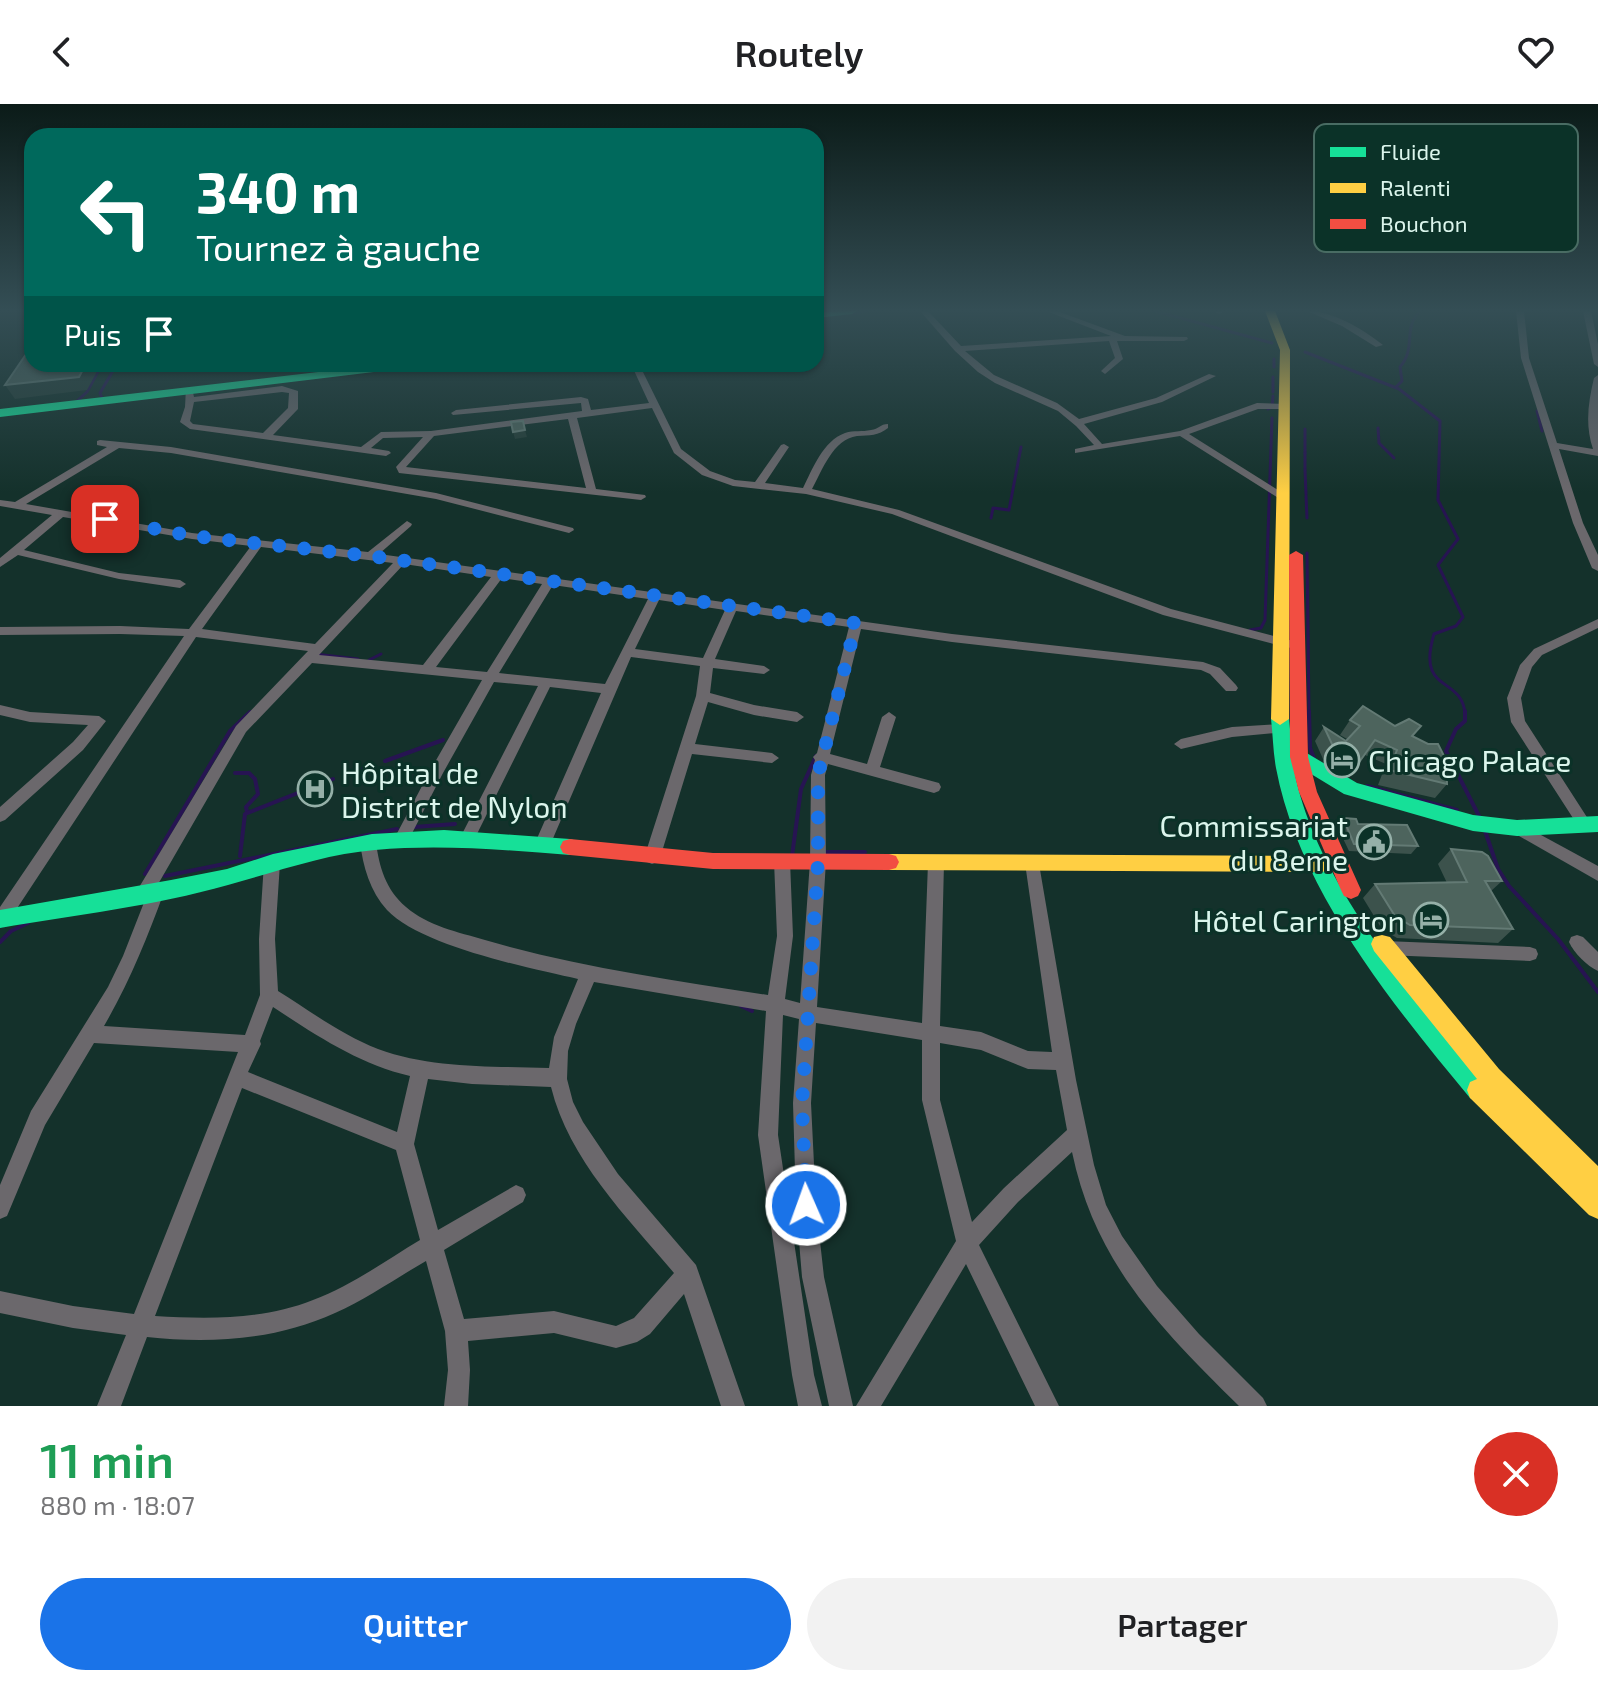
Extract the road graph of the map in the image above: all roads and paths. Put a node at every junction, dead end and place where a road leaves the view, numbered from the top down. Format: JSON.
{"nodes":[{"id":1,"x":357,"y":372,"type":"edge"},
{"id":2,"x":638,"y":372,"type":"edge"},
{"id":3,"x":985,"y":372,"type":"edge"},
{"id":4,"x":1285,"y":372,"type":"edge"},
{"id":5,"x":1298,"y":372,"type":"edge"},
{"id":6,"x":1529,"y":372,"type":"edge"},
{"id":7,"x":1212,"y":376,"type":"dead end"},
{"id":8,"x":1598,"y":378,"type":"edge"},
{"id":9,"x":189,"y":395,"type":"junction"},
{"id":10,"x":652,"y":405,"type":"junction"},
{"id":11,"x":1284,"y":406,"type":"junction"},
{"id":12,"x":0,"y":413,"type":"edge"},
{"id":13,"x":456,"y":413,"type":"dead end"},
{"id":14,"x":587,"y":413,"type":"junction"},
{"id":15,"x":572,"y":415,"type":"junction"},
{"id":16,"x":1079,"y":422,"type":"junction"},
{"id":17,"x":885,"y":426,"type":"dead end"},
{"id":18,"x":1182,"y":433,"type":"junction"},
{"id":19,"x":431,"y":434,"type":"junction"},
{"id":20,"x":265,"y":437,"type":"junction"},
{"id":21,"x":100,"y":443,"type":"dead end"},
{"id":22,"x":117,"y":445,"type":"junction"},
{"id":23,"x":1552,"y":445,"type":"junction"},
{"id":24,"x":784,"y":447,"type":"dead end"},
{"id":25,"x":1100,"y":447,"type":"junction"},
{"id":26,"x":363,"y":450,"type":"junction"},
{"id":27,"x":1078,"y":451,"type":"dead end"},
{"id":28,"x":1598,"y":452,"type":"edge"},
{"id":29,"x":386,"y":453,"type":"dead end"},
{"id":30,"x":495,"y":482,"type":"junction"},
{"id":31,"x":758,"y":486,"type":"junction"},
{"id":32,"x":806,"y":491,"type":"junction"},
{"id":33,"x":592,"y":492,"type":"junction"},
{"id":34,"x":641,"y":497,"type":"dead end"},
{"id":35,"x":1284,"y":497,"type":"junction"},
{"id":36,"x":0,"y":503,"type":"edge"},
{"id":37,"x":474,"y":503,"type":"junction"},
{"id":38,"x":16,"y":506,"type":"junction"},
{"id":39,"x":62,"y":512,"type":"junction"},
{"id":40,"x":407,"y":524,"type":"dead end"},
{"id":41,"x":569,"y":530,"type":"dead end"},
{"id":42,"x":258,"y":544,"type":"junction"},
{"id":43,"x":16,"y":551,"type":"junction"},
{"id":44,"x":370,"y":556,"type":"junction"},
{"id":45,"x":401,"y":561,"type":"junction"},
{"id":46,"x":0,"y":564,"type":"edge"},
{"id":47,"x":1598,"y":568,"type":"edge"},
{"id":48,"x":498,"y":575,"type":"junction"},
{"id":49,"x":549,"y":582,"type":"junction"},
{"id":50,"x":180,"y":584,"type":"dead end"},
{"id":51,"x":655,"y":597,"type":"junction"},
{"id":52,"x":732,"y":607,"type":"junction"},
{"id":53,"x":856,"y":623,"type":"junction"},
{"id":54,"x":1598,"y":623,"type":"edge"},
{"id":55,"x":0,"y":631,"type":"edge"},
{"id":56,"x":194,"y":631,"type":"junction"},
{"id":57,"x":1290,"y":645,"type":"junction"},
{"id":58,"x":627,"y":652,"type":"junction"},
{"id":59,"x":313,"y":653,"type":"junction"},
{"id":60,"x":707,"y":662,"type":"junction"},
{"id":61,"x":764,"y":670,"type":"dead end"},
{"id":62,"x":426,"y":671,"type":"junction"},
{"id":63,"x":488,"y":678,"type":"junction"},
{"id":64,"x":546,"y":683,"type":"junction"},
{"id":65,"x":1231,"y":688,"type":"dead end"},
{"id":66,"x":609,"y":689,"type":"junction"},
{"id":67,"x":703,"y":696,"type":"junction"},
{"id":68,"x":0,"y":710,"type":"edge"},
{"id":69,"x":797,"y":717,"type":"dead end"},
{"id":70,"x":889,"y":717,"type":"dead end"},
{"id":71,"x":1280,"y":729,"type":"junction"},
{"id":72,"x":1181,"y":744,"type":"dead end"},
{"id":73,"x":687,"y":748,"type":"junction"},
{"id":74,"x":1290,"y":755,"type":"junction"},
{"id":75,"x":820,"y":757,"type":"junction"},
{"id":76,"x":772,"y":758,"type":"dead end"},
{"id":77,"x":872,"y":771,"type":"junction"},
{"id":78,"x":934,"y":787,"type":"dead end"},
{"id":79,"x":1351,"y":789,"type":"junction"},
{"id":80,"x":1288,"y":790,"type":"junction"},
{"id":81,"x":1308,"y":792,"type":"junction"},
{"id":82,"x":0,"y":816,"type":"edge"},
{"id":83,"x":1591,"y":824,"type":"edge"},
{"id":84,"x":1517,"y":828,"type":"junction"},
{"id":85,"x":469,"y":836,"type":"junction"},
{"id":86,"x":402,"y":839,"type":"junction"},
{"id":87,"x":368,"y":842,"type":"junction"},
{"id":88,"x":543,"y":843,"type":"junction"},
{"id":89,"x":652,"y":858,"type":"junction"},
{"id":90,"x":789,"y":861,"type":"junction"},
{"id":91,"x":818,"y":861,"type":"junction"},
{"id":92,"x":272,"y":863,"type":"junction"},
{"id":93,"x":936,"y":863,"type":"junction"},
{"id":94,"x":1033,"y":863,"type":"junction"},
{"id":95,"x":1322,"y":864,"type":"junction"},
{"id":96,"x":1598,"y":874,"type":"edge"},
{"id":97,"x":150,"y":893,"type":"junction"},
{"id":98,"x":0,"y":919,"type":"edge"},
{"id":99,"x":1577,"y":942,"type":"dead end"},
{"id":100,"x":1385,"y":948,"type":"junction"},
{"id":101,"x":1530,"y":954,"type":"dead end"},
{"id":102,"x":1598,"y":963,"type":"edge"},
{"id":103,"x":590,"y":972,"type":"junction"},
{"id":104,"x":269,"y":995,"type":"junction"},
{"id":105,"x":788,"y":1008,"type":"junction"},
{"id":106,"x":931,"y":1031,"type":"junction"},
{"id":107,"x":89,"y":1034,"type":"junction"},
{"id":108,"x":252,"y":1044,"type":"junction"},
{"id":109,"x":1063,"y":1061,"type":"junction"},
{"id":110,"x":421,"y":1069,"type":"junction"},
{"id":111,"x":238,"y":1077,"type":"junction"},
{"id":112,"x":558,"y":1078,"type":"junction"},
{"id":113,"x":1078,"y":1133,"type":"junction"},
{"id":114,"x":404,"y":1144,"type":"junction"},
{"id":115,"x":1598,"y":1184,"type":"edge"},
{"id":116,"x":516,"y":1195,"type":"dead end"},
{"id":117,"x":1598,"y":1206,"type":"edge"},
{"id":118,"x":0,"y":1209,"type":"edge"},
{"id":119,"x":967,"y":1243,"type":"junction"},
{"id":120,"x":434,"y":1244,"type":"junction"},
{"id":121,"x":688,"y":1273,"type":"junction"},
{"id":122,"x":0,"y":1302,"type":"edge"},
{"id":123,"x":140,"y":1326,"type":"junction"},
{"id":124,"x":456,"y":1331,"type":"junction"},
{"id":125,"x":109,"y":1406,"type":"edge"},
{"id":126,"x":456,"y":1406,"type":"edge"},
{"id":127,"x":733,"y":1406,"type":"edge"},
{"id":128,"x":810,"y":1406,"type":"edge"},
{"id":129,"x":841,"y":1406,"type":"edge"},
{"id":130,"x":868,"y":1406,"type":"edge"},
{"id":131,"x":1047,"y":1406,"type":"edge"},
{"id":132,"x":1255,"y":1406,"type":"edge"}],
"edges":[{"from":1,"to":9,"type":"main road"},
{"from":2,"to":10,"type":"street"},
{"from":3,"to":16,"type":"street"},
{"from":4,"to":11,"type":"main road"},
{"from":5,"to":57,"type":"main road"},
{"from":6,"to":23,"type":"street"},
{"from":7,"to":16,"type":"street"},
{"from":8,"to":28,"type":"street"},
{"from":9,"to":12,"type":"main road"},
{"from":9,"to":20,"type":"street"},
{"from":9,"to":20,"type":"street"},
{"from":10,"to":14,"type":"street"},
{"from":10,"to":31,"type":"street"},
{"from":11,"to":18,"type":"street"},
{"from":11,"to":35,"type":"main road"},
{"from":13,"to":14,"type":"street"},
{"from":14,"to":15,"type":"street"},
{"from":15,"to":19,"type":"street"},
{"from":15,"to":33,"type":"street"},
{"from":16,"to":25,"type":"street"},
{"from":17,"to":32,"type":"street"},
{"from":18,"to":25,"type":"street"},
{"from":18,"to":35,"type":"street"},
{"from":19,"to":26,"type":"street"},
{"from":19,"to":30,"type":"street"},
{"from":20,"to":26,"type":"street"},
{"from":21,"to":22,"type":"street"},
{"from":22,"to":37,"type":"street"},
{"from":22,"to":38,"type":"street"},
{"from":23,"to":28,"type":"street"},
{"from":23,"to":47,"type":"street"},
{"from":24,"to":31,"type":"street"},
{"from":25,"to":27,"type":"street"},
{"from":26,"to":29,"type":"street"},
{"from":30,"to":33,"type":"street"},
{"from":30,"to":37,"type":"street"},
{"from":31,"to":32,"type":"street"},
{"from":32,"to":57,"type":"street"},
{"from":33,"to":34,"type":"street"},
{"from":35,"to":57,"type":"main road"},
{"from":36,"to":38,"type":"street"},
{"from":37,"to":41,"type":"street"},
{"from":38,"to":39,"type":"street"},
{"from":39,"to":42,"type":"street"},
{"from":39,"to":43,"type":"street"},
{"from":40,"to":44,"type":"street"},
{"from":42,"to":44,"type":"street"},
{"from":42,"to":56,"type":"street"},
{"from":43,"to":46,"type":"street"},
{"from":43,"to":50,"type":"street"},
{"from":44,"to":45,"type":"street"},
{"from":45,"to":48,"type":"street"},
{"from":45,"to":59,"type":"street"},
{"from":48,"to":49,"type":"street"},
{"from":48,"to":62,"type":"street"},
{"from":49,"to":51,"type":"street"},
{"from":49,"to":63,"type":"street"},
{"from":51,"to":52,"type":"street"},
{"from":51,"to":58,"type":"street"},
{"from":52,"to":53,"type":"street"},
{"from":52,"to":60,"type":"street"},
{"from":53,"to":65,"type":"street"},
{"from":53,"to":75,"type":"street"},
{"from":54,"to":83,"type":"street"},
{"from":55,"to":56,"type":"street"},
{"from":56,"to":59,"type":"street"},
{"from":56,"to":98,"type":"street"},
{"from":57,"to":71,"type":"main road"},
{"from":57,"to":74,"type":"main road"},
{"from":58,"to":60,"type":"street"},
{"from":58,"to":66,"type":"street"},
{"from":59,"to":62,"type":"street"},
{"from":59,"to":97,"type":"street"},
{"from":60,"to":61,"type":"street"},
{"from":60,"to":67,"type":"street"},
{"from":62,"to":63,"type":"street"},
{"from":63,"to":64,"type":"street"},
{"from":63,"to":86,"type":"street"},
{"from":64,"to":66,"type":"street"},
{"from":64,"to":85,"type":"street"},
{"from":66,"to":88,"type":"street"},
{"from":67,"to":69,"type":"street"},
{"from":67,"to":73,"type":"street"},
{"from":68,"to":82,"type":"street"},
{"from":70,"to":77,"type":"street"},
{"from":71,"to":72,"type":"street"},
{"from":71,"to":74,"type":"main road"},
{"from":73,"to":76,"type":"street"},
{"from":73,"to":89,"type":"street"},
{"from":74,"to":79,"type":"main road"},
{"from":74,"to":80,"type":"main road"},
{"from":74,"to":81,"type":"main road"},
{"from":75,"to":77,"type":"street"},
{"from":75,"to":91,"type":"street"},
{"from":77,"to":78,"type":"street"},
{"from":79,"to":81,"type":"main road"},
{"from":79,"to":84,"type":"main road"},
{"from":80,"to":81,"type":"main road"},
{"from":80,"to":95,"type":"main road"},
{"from":81,"to":100,"type":"main road"},
{"from":83,"to":84,"type":"main road"},
{"from":84,"to":96,"type":"street"},
{"from":85,"to":86,"type":"main road"},
{"from":85,"to":88,"type":"main road"},
{"from":86,"to":87,"type":"main road"},
{"from":87,"to":92,"type":"main road"},
{"from":87,"to":103,"type":"street"},
{"from":88,"to":89,"type":"main road"},
{"from":89,"to":90,"type":"main road"},
{"from":90,"to":91,"type":"main road"},
{"from":90,"to":105,"type":"street"},
{"from":91,"to":93,"type":"main road"},
{"from":91,"to":105,"type":"street"},
{"from":92,"to":97,"type":"main road"},
{"from":92,"to":104,"type":"street"},
{"from":93,"to":94,"type":"main road"},
{"from":93,"to":106,"type":"street"},
{"from":94,"to":95,"type":"main road"},
{"from":94,"to":109,"type":"street"},
{"from":95,"to":117,"type":"main road"},
{"from":97,"to":98,"type":"main road"},
{"from":97,"to":107,"type":"street"},
{"from":99,"to":102,"type":"street"},
{"from":100,"to":101,"type":"street"},
{"from":100,"to":115,"type":"main road"},
{"from":103,"to":105,"type":"street"},
{"from":103,"to":112,"type":"street"},
{"from":104,"to":108,"type":"street"},
{"from":104,"to":110,"type":"street"},
{"from":105,"to":106,"type":"street"},
{"from":105,"to":128,"type":"street"},
{"from":105,"to":129,"type":"street"},
{"from":106,"to":109,"type":"street"},
{"from":106,"to":119,"type":"street"},
{"from":107,"to":108,"type":"street"},
{"from":107,"to":118,"type":"street"},
{"from":108,"to":111,"type":"street"},
{"from":109,"to":113,"type":"street"},
{"from":110,"to":112,"type":"street"},
{"from":110,"to":114,"type":"street"},
{"from":111,"to":114,"type":"street"},
{"from":111,"to":123,"type":"street"},
{"from":112,"to":121,"type":"street"},
{"from":113,"to":119,"type":"street"},
{"from":113,"to":132,"type":"street"},
{"from":114,"to":120,"type":"street"},
{"from":116,"to":120,"type":"street"},
{"from":119,"to":130,"type":"street"},
{"from":119,"to":131,"type":"street"},
{"from":120,"to":123,"type":"street"},
{"from":120,"to":124,"type":"street"},
{"from":121,"to":124,"type":"street"},
{"from":121,"to":127,"type":"street"},
{"from":122,"to":123,"type":"street"},
{"from":123,"to":125,"type":"street"},
{"from":124,"to":126,"type":"street"}]}
